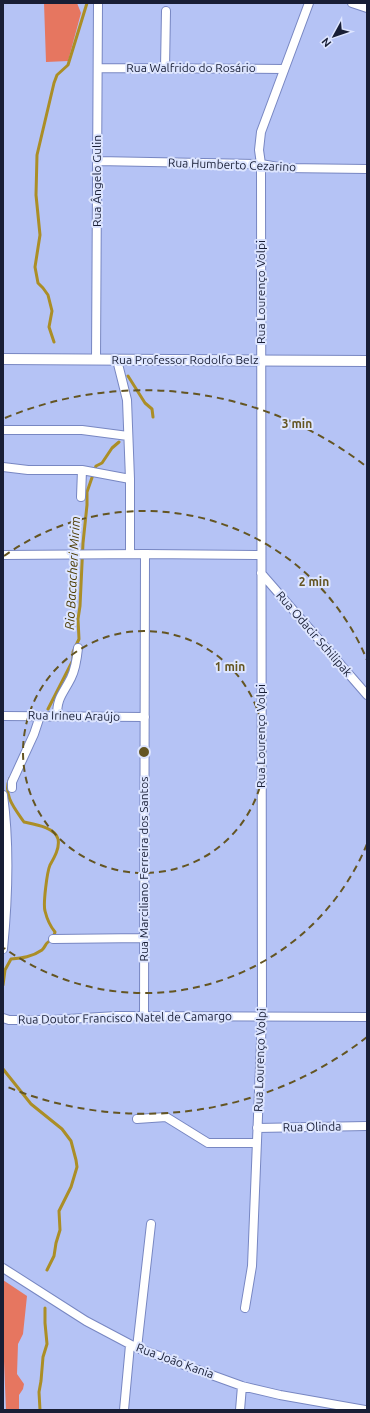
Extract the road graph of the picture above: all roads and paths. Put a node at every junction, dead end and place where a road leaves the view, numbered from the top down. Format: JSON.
{"nodes":[{"id":1,"x":98,"y":3,"type":"edge"},
{"id":2,"x":309,"y":3,"type":"edge"},
{"id":3,"x":352,"y":3,"type":"edge"},
{"id":4,"x":367,"y":8,"type":"edge"},
{"id":5,"x":166,"y":11,"type":"dead end"},
{"id":6,"x":98,"y":68,"type":"junction"},
{"id":7,"x":165,"y":68,"type":"junction"},
{"id":8,"x":284,"y":69,"type":"junction"},
{"id":9,"x":97,"y":161,"type":"junction"},
{"id":10,"x":261,"y":164,"type":"junction"},
{"id":11,"x":367,"y":168,"type":"edge"},
{"id":12,"x":3,"y":359,"type":"edge"},
{"id":13,"x":96,"y":360,"type":"junction"},
{"id":14,"x":117,"y":360,"type":"junction"},
{"id":15,"x":261,"y":360,"type":"junction"},
{"id":16,"x":367,"y":361,"type":"edge"},
{"id":17,"x":3,"y":430,"type":"edge"},
{"id":18,"x":128,"y":436,"type":"junction"},
{"id":19,"x":3,"y":467,"type":"edge"},
{"id":20,"x":82,"y":470,"type":"junction"},
{"id":21,"x":130,"y":479,"type":"junction"},
{"id":22,"x":81,"y":497,"type":"dead end"},
{"id":23,"x":130,"y":554,"type":"junction"},
{"id":24,"x":146,"y":554,"type":"junction"},
{"id":25,"x":3,"y":555,"type":"edge"},
{"id":26,"x":261,"y":555,"type":"junction"},
{"id":27,"x":261,"y":573,"type":"junction"},
{"id":28,"x":78,"y":648,"type":"dead end"},
{"id":29,"x":367,"y":695,"type":"edge"},
{"id":30,"x":3,"y":716,"type":"edge"},
{"id":31,"x":40,"y":716,"type":"junction"},
{"id":32,"x":57,"y":716,"type":"junction"},
{"id":33,"x":145,"y":717,"type":"junction"},
{"id":34,"x":12,"y":788,"type":"dead end"},
{"id":35,"x":3,"y":795,"type":"edge"},
{"id":36,"x":144,"y":938,"type":"junction"},
{"id":37,"x":54,"y":939,"type":"dead end"},
{"id":38,"x":3,"y":950,"type":"edge"},
{"id":39,"x":144,"y":1015,"type":"junction"},
{"id":40,"x":262,"y":1016,"type":"junction"},
{"id":41,"x":367,"y":1016,"type":"edge"},
{"id":42,"x":3,"y":1018,"type":"edge"},
{"id":43,"x":137,"y":1119,"type":"dead end"},
{"id":44,"x":367,"y":1126,"type":"edge"},
{"id":45,"x":257,"y":1128,"type":"junction"},
{"id":46,"x":257,"y":1143,"type":"junction"},
{"id":47,"x":151,"y":1224,"type":"dead end"},
{"id":48,"x":3,"y":1268,"type":"edge"},
{"id":49,"x":246,"y":1308,"type":"dead end"},
{"id":50,"x":134,"y":1346,"type":"junction"},
{"id":51,"x":242,"y":1386,"type":"junction"},
{"id":52,"x":124,"y":1410,"type":"edge"},
{"id":53,"x":240,"y":1410,"type":"edge"},
{"id":54,"x":365,"y":1410,"type":"edge"}],
"edges":[{"from":1,"to":6,"type":"street","name":"Rua Ângelo Gulin"},
{"from":2,"to":8,"type":"street","name":"Rua Lourenço Volpi"},
{"from":3,"to":4,"type":"street"},
{"from":5,"to":7,"type":"street"},
{"from":6,"to":7,"type":"street","name":"Rua Walfrido do Rosário"},
{"from":6,"to":9,"type":"street","name":"Rua Ângelo Gulin"},
{"from":7,"to":8,"type":"street","name":"Rua Walfrido do Rosário"},
{"from":8,"to":10,"type":"street","name":"Rua Lourenço Volpi"},
{"from":9,"to":10,"type":"street","name":"Rua Humberto Cezarino"},
{"from":9,"to":13,"type":"street","name":"Rua Ângelo Gulin"},
{"from":10,"to":11,"type":"street","name":"Rua Humberto Cezarino"},
{"from":10,"to":15,"type":"street","name":"Rua Lourenço Volpi"},
{"from":12,"to":13,"type":"street","name":"Rua Professor Rodolfo Belz"},
{"from":13,"to":14,"type":"street","name":"Rua Professor Rodolfo Belz"},
{"from":14,"to":15,"type":"street","name":"Rua Professor Rodolfo Belz"},
{"from":14,"to":18,"type":"street"},
{"from":15,"to":16,"type":"street","name":"Rua Professor Rodolfo Belz"},
{"from":15,"to":26,"type":"street","name":"Rua Lourenço Volpi"},
{"from":17,"to":18,"type":"street"},
{"from":18,"to":21,"type":"street"},
{"from":19,"to":20,"type":"street"},
{"from":20,"to":21,"type":"street"},
{"from":20,"to":22,"type":"street"},
{"from":21,"to":23,"type":"street"},
{"from":23,"to":24,"type":"street"},
{"from":23,"to":25,"type":"street"},
{"from":24,"to":26,"type":"street"},
{"from":24,"to":33,"type":"street","name":"Rua Marciliano Ferreira dos Santos"},
{"from":26,"to":27,"type":"street","name":"Rua Lourenço Volpi"},
{"from":27,"to":29,"type":"street","name":"Rua Odacir Schilipak"},
{"from":27,"to":40,"type":"street","name":"Rua Lourenço Volpi"},
{"from":28,"to":32,"type":"street"},
{"from":30,"to":31,"type":"street","name":"Rua Irineu Araújo"},
{"from":31,"to":32,"type":"street","name":"Rua Irineu Araújo"},
{"from":31,"to":34,"type":"street"},
{"from":32,"to":33,"type":"street","name":"Rua Irineu Araújo"},
{"from":33,"to":36,"type":"street","name":"Rua Marciliano Ferreira dos Santos"},
{"from":35,"to":38,"type":"street"},
{"from":36,"to":37,"type":"street"},
{"from":36,"to":39,"type":"street","name":"Rua Marciliano Ferreira dos Santos"},
{"from":39,"to":40,"type":"street","name":"Rua Doutor Francisco Natel de Camargo"},
{"from":39,"to":42,"type":"street","name":"Rua Doutor Francisco Natel de Camargo"},
{"from":40,"to":41,"type":"street","name":"Rua Doutor Francisco Natel de Camargo"},
{"from":40,"to":45,"type":"street","name":"Rua Lourenço Volpi"},
{"from":43,"to":46,"type":"street"},
{"from":44,"to":45,"type":"street","name":"Rua Olinda"},
{"from":45,"to":46,"type":"street","name":"Rua Lourenço Volpi"},
{"from":46,"to":49,"type":"street","name":"Rua Lourenço Volpi"},
{"from":47,"to":50,"type":"street"},
{"from":48,"to":50,"type":"street","name":"Rua João Kania"},
{"from":50,"to":51,"type":"street","name":"Rua João Kania"},
{"from":50,"to":52,"type":"street"},
{"from":51,"to":53,"type":"street"},
{"from":51,"to":54,"type":"street","name":"Rua João Kania"}]}
